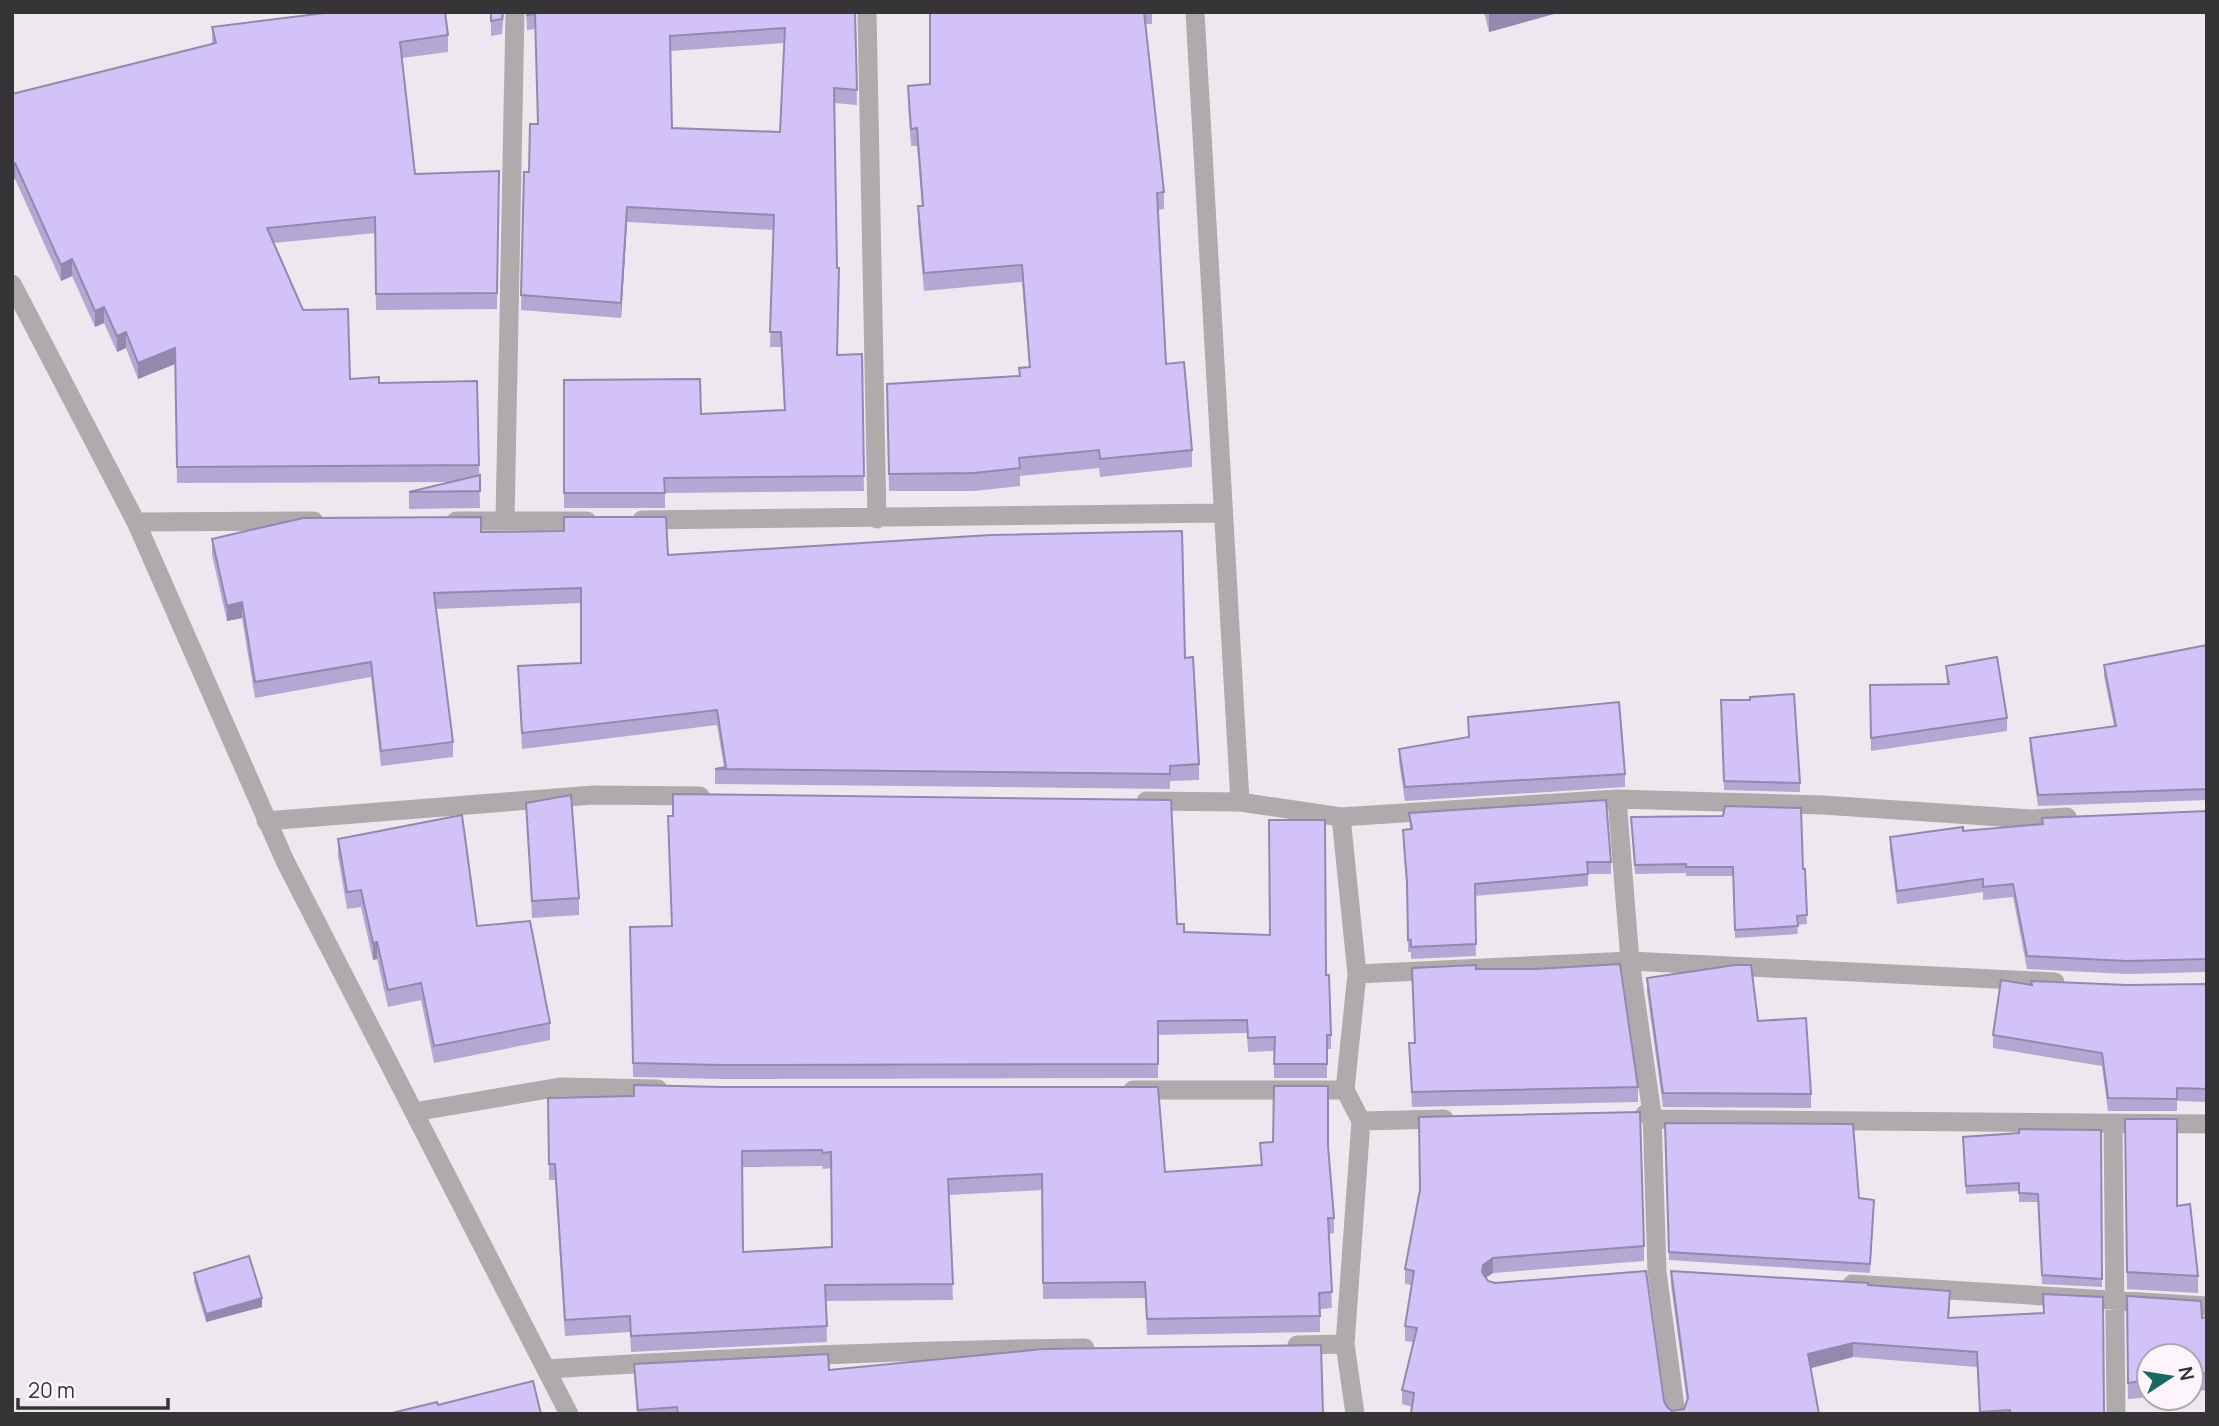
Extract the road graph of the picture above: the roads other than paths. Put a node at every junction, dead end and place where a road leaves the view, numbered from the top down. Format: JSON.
{"nodes":[{"id":1,"x":515,"y":12,"type":"edge"},
{"id":2,"x":867,"y":12,"type":"edge"},
{"id":3,"x":1195,"y":12,"type":"edge"},
{"id":4,"x":12,"y":284,"type":"edge"},
{"id":5,"x":1222,"y":513,"type":"junction"},
{"id":6,"x":877,"y":519,"type":"junction"},
{"id":7,"x":629,"y":520,"type":"edge"},
{"id":8,"x":436,"y":521,"type":"edge"},
{"id":9,"x":505,"y":521,"type":"junction"},
{"id":10,"x":601,"y":521,"type":"edge"},
{"id":11,"x":136,"y":522,"type":"junction"},
{"id":12,"x":327,"y":522,"type":"edge"},
{"id":13,"x":718,"y":796,"type":"edge"},
{"id":14,"x":1618,"y":799,"type":"junction"},
{"id":15,"x":1130,"y":800,"type":"edge"},
{"id":16,"x":1240,"y":802,"type":"junction"},
{"id":17,"x":1341,"y":817,"type":"junction"},
{"id":18,"x":2084,"y":817,"type":"edge"},
{"id":19,"x":266,"y":821,"type":"junction"},
{"id":20,"x":1630,"y":961,"type":"junction"},
{"id":21,"x":1357,"y":974,"type":"junction"},
{"id":22,"x":2071,"y":983,"type":"edge"},
{"id":23,"x":681,"y":1090,"type":"edge"},
{"id":24,"x":1110,"y":1090,"type":"edge"},
{"id":25,"x":1345,"y":1090,"type":"junction"},
{"id":26,"x":414,"y":1112,"type":"junction"},
{"id":27,"x":1624,"y":1114,"type":"edge"},
{"id":28,"x":1652,"y":1114,"type":"junction"},
{"id":29,"x":1458,"y":1119,"type":"edge"},
{"id":30,"x":1361,"y":1121,"type":"junction"},
{"id":31,"x":2113,"y":1123,"type":"junction"},
{"id":32,"x":2207,"y":1124,"type":"edge"},
{"id":33,"x":1837,"y":1283,"type":"edge"},
{"id":34,"x":2114,"y":1299,"type":"junction"},
{"id":35,"x":2207,"y":1306,"type":"edge"},
{"id":36,"x":1276,"y":1345,"type":"edge"},
{"id":37,"x":1345,"y":1345,"type":"junction"},
{"id":38,"x":1099,"y":1348,"type":"edge"},
{"id":39,"x":546,"y":1369,"type":"junction"},
{"id":40,"x":569,"y":1414,"type":"edge"},
{"id":41,"x":1355,"y":1414,"type":"edge"},
{"id":42,"x":1676,"y":1414,"type":"edge"},
{"id":43,"x":2116,"y":1414,"type":"edge"}],
"edges":[{"from":1,"to":9,"type":"street"},
{"from":2,"to":6,"type":"street"},
{"from":3,"to":5,"type":"street"},
{"from":4,"to":11,"type":"street"},
{"from":5,"to":6,"type":"street"},
{"from":5,"to":16,"type":"street"},
{"from":6,"to":7,"type":"street"},
{"from":8,"to":9,"type":"street"},
{"from":9,"to":10,"type":"street"},
{"from":11,"to":12,"type":"street"},
{"from":11,"to":19,"type":"street"},
{"from":13,"to":19,"type":"street"},
{"from":14,"to":17,"type":"street"},
{"from":14,"to":18,"type":"street"},
{"from":14,"to":20,"type":"street"},
{"from":15,"to":16,"type":"street"},
{"from":16,"to":17,"type":"street"},
{"from":17,"to":21,"type":"street"},
{"from":19,"to":26,"type":"street"},
{"from":20,"to":21,"type":"street"},
{"from":20,"to":22,"type":"street"},
{"from":20,"to":28,"type":"street"},
{"from":21,"to":25,"type":"street"},
{"from":23,"to":26,"type":"street"},
{"from":24,"to":25,"type":"street"},
{"from":25,"to":30,"type":"street"},
{"from":26,"to":39,"type":"street"},
{"from":27,"to":28,"type":"street"},
{"from":28,"to":31,"type":"street"},
{"from":28,"to":42,"type":"street"},
{"from":29,"to":30,"type":"street"},
{"from":30,"to":37,"type":"street"},
{"from":31,"to":32,"type":"street"},
{"from":31,"to":34,"type":"street"},
{"from":33,"to":34,"type":"street"},
{"from":34,"to":35,"type":"street"},
{"from":34,"to":43,"type":"street"},
{"from":36,"to":37,"type":"street"},
{"from":37,"to":41,"type":"street"},
{"from":38,"to":39,"type":"street"},
{"from":39,"to":40,"type":"street"}]}
